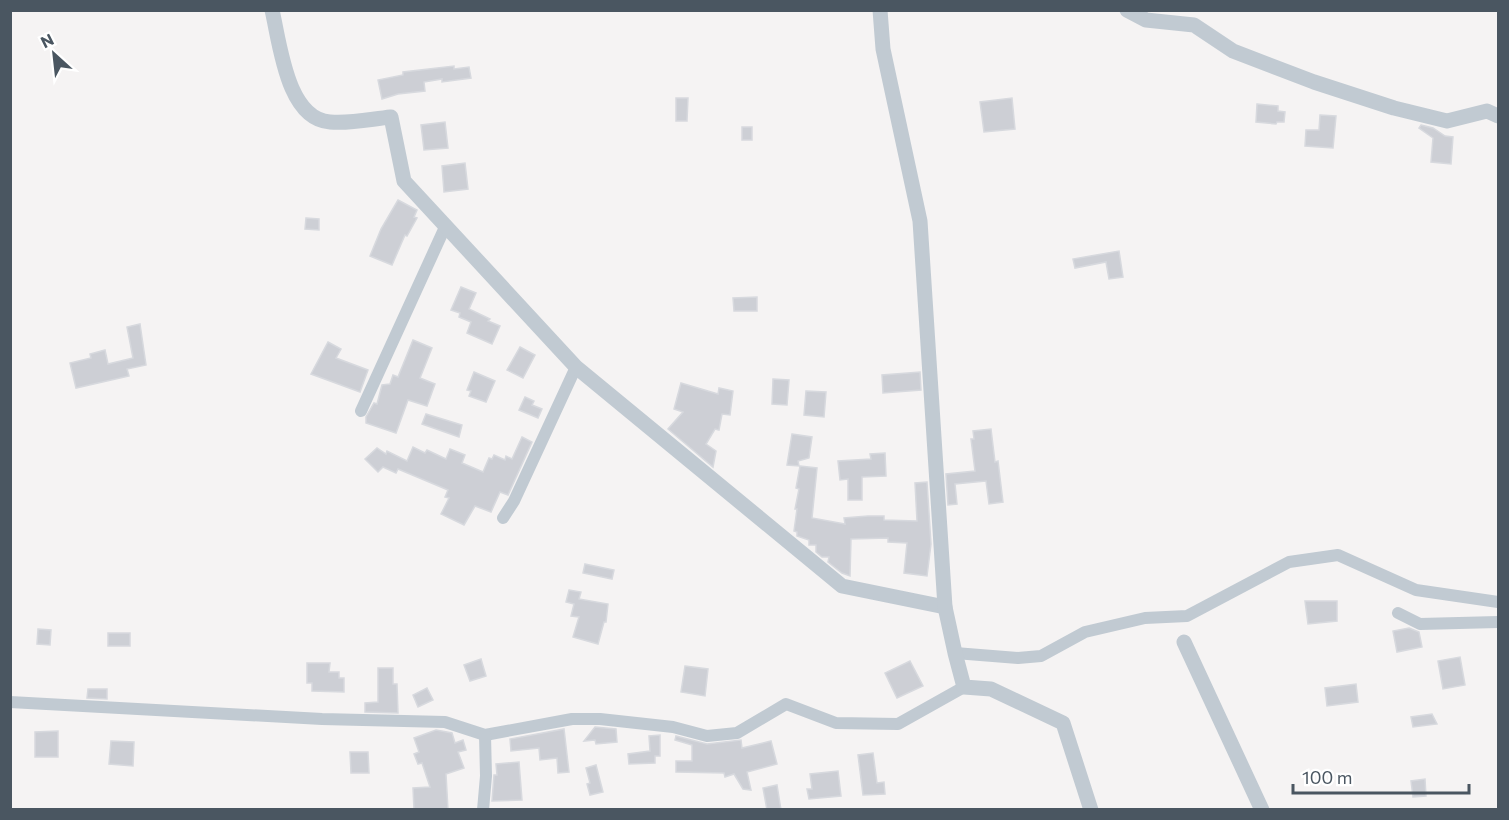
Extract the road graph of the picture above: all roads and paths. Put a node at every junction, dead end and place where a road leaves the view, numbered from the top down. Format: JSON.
{"nodes":[{"id":1,"x":272,"y":10,"type":"edge"},
{"id":2,"x":880,"y":10,"type":"edge"},
{"id":3,"x":1127,"y":10,"type":"edge"},
{"id":4,"x":1498,"y":116,"type":"edge"},
{"id":5,"x":446,"y":225,"type":"junction"},
{"id":6,"x":576,"y":367,"type":"junction"},
{"id":7,"x":361,"y":411,"type":"dead end"},
{"id":8,"x":503,"y":518,"type":"dead end"},
{"id":9,"x":1498,"y":602,"type":"edge"},
{"id":10,"x":945,"y":607,"type":"junction"},
{"id":11,"x":1398,"y":613,"type":"dead end"},
{"id":12,"x":1498,"y":620,"type":"edge"},
{"id":13,"x":1184,"y":642,"type":"dead end"},
{"id":14,"x":957,"y":660,"type":"junction"},
{"id":15,"x":964,"y":687,"type":"junction"},
{"id":16,"x":10,"y":702,"type":"edge"},
{"id":17,"x":485,"y":735,"type":"junction"},
{"id":18,"x":483,"y":810,"type":"edge"},
{"id":19,"x":1091,"y":810,"type":"edge"},
{"id":20,"x":1262,"y":810,"type":"edge"}],
"edges":[{"from":1,"to":5,"type":"street"},
{"from":2,"to":10,"type":"street"},
{"from":3,"to":4,"type":"street"},
{"from":5,"to":6,"type":"street"},
{"from":5,"to":7,"type":"street"},
{"from":6,"to":8,"type":"street"},
{"from":6,"to":10,"type":"street"},
{"from":9,"to":14,"type":"street"},
{"from":10,"to":14,"type":"street"},
{"from":11,"to":12,"type":"street"},
{"from":13,"to":20,"type":"street"},
{"from":14,"to":15,"type":"street"},
{"from":15,"to":17,"type":"street"},
{"from":15,"to":19,"type":"street"},
{"from":16,"to":17,"type":"street"},
{"from":17,"to":18,"type":"street"}]}
